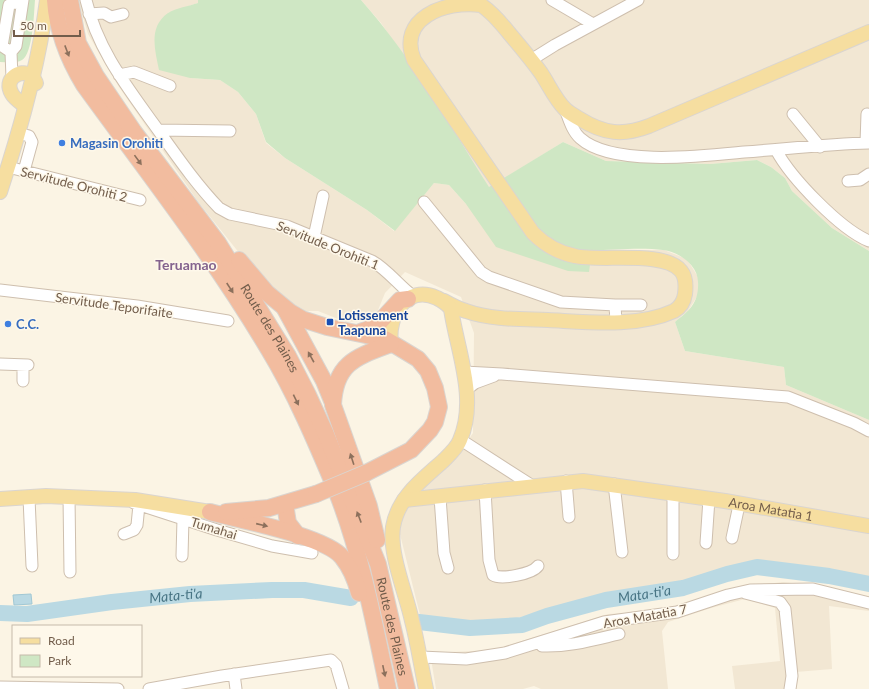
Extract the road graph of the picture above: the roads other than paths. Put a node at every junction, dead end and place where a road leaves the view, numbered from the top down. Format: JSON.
{"nodes":[{"id":1,"x":47,"y":0,"type":"edge"},
{"id":2,"x":55,"y":0,"type":"edge"},
{"id":3,"x":70,"y":0,"type":"edge"},
{"id":4,"x":86,"y":0,"type":"edge"},
{"id":5,"x":552,"y":0,"type":"edge"},
{"id":6,"x":638,"y":0,"type":"edge"},
{"id":7,"x":23,"y":2,"type":"edge"},
{"id":8,"x":90,"y":14,"type":"junction"},
{"id":9,"x":123,"y":14,"type":"dead end"},
{"id":10,"x":593,"y":24,"type":"junction"},
{"id":11,"x":869,"y":32,"type":"edge"},
{"id":12,"x":850,"y":40,"type":"junction"},
{"id":13,"x":869,"y":41,"type":"edge"},
{"id":14,"x":531,"y":60,"type":"junction"},
{"id":15,"x":93,"y":72,"type":"junction"},
{"id":16,"x":32,"y":75,"type":"junction"},
{"id":17,"x":119,"y":75,"type":"junction"},
{"id":18,"x":12,"y":78,"type":"junction"},
{"id":19,"x":170,"y":86,"type":"dead end"},
{"id":20,"x":24,"y":105,"type":"junction"},
{"id":21,"x":565,"y":109,"type":"junction"},
{"id":22,"x":793,"y":114,"type":"dead end"},
{"id":23,"x":867,"y":114,"type":"dead end"},
{"id":24,"x":158,"y":130,"type":"junction"},
{"id":25,"x":230,"y":131,"type":"dead end"},
{"id":26,"x":18,"y":133,"type":"junction"},
{"id":27,"x":868,"y":143,"type":"edge"},
{"id":28,"x":820,"y":147,"type":"junction"},
{"id":29,"x":776,"y":150,"type":"junction"},
{"id":30,"x":8,"y":167,"type":"junction"},
{"id":31,"x":24,"y":171,"type":"junction"},
{"id":32,"x":869,"y":174,"type":"edge"},
{"id":33,"x":848,"y":181,"type":"dead end"},
{"id":34,"x":0,"y":192,"type":"edge"},
{"id":35,"x":324,"y":196,"type":"dead end"},
{"id":36,"x":140,"y":200,"type":"dead end"},
{"id":37,"x":424,"y":202,"type":"dead end"},
{"id":38,"x":314,"y":237,"type":"junction"},
{"id":39,"x":869,"y":241,"type":"edge"},
{"id":40,"x":0,"y":290,"type":"edge"},
{"id":41,"x":410,"y":298,"type":"junction"},
{"id":42,"x":444,"y":301,"type":"junction"},
{"id":43,"x":615,"y":305,"type":"junction"},
{"id":44,"x":641,"y":305,"type":"dead end"},
{"id":45,"x":285,"y":309,"type":"junction"},
{"id":46,"x":228,"y":321,"type":"dead end"},
{"id":47,"x":616,"y":322,"type":"junction"},
{"id":48,"x":358,"y":334,"type":"junction"},
{"id":49,"x":391,"y":344,"type":"junction"},
{"id":50,"x":0,"y":364,"type":"edge"},
{"id":51,"x":464,"y":372,"type":"junction"},
{"id":52,"x":502,"y":374,"type":"junction"},
{"id":53,"x":23,"y":381,"type":"dead end"},
{"id":54,"x":466,"y":390,"type":"junction"},
{"id":55,"x":334,"y":405,"type":"junction"},
{"id":56,"x":869,"y":431,"type":"edge"},
{"id":57,"x":461,"y":440,"type":"junction"},
{"id":58,"x":566,"y":481,"type":"junction"},
{"id":59,"x":614,"y":484,"type":"junction"},
{"id":60,"x":531,"y":485,"type":"junction"},
{"id":61,"x":485,"y":490,"type":"junction"},
{"id":62,"x":0,"y":494,"type":"edge"},
{"id":63,"x":673,"y":494,"type":"junction"},
{"id":64,"x":69,"y":497,"type":"junction"},
{"id":65,"x":440,"y":497,"type":"junction"},
{"id":66,"x":23,"y":498,"type":"junction"},
{"id":67,"x":0,"y":499,"type":"edge"},
{"id":68,"x":709,"y":499,"type":"junction"},
{"id":69,"x":116,"y":500,"type":"junction"},
{"id":70,"x":404,"y":500,"type":"junction"},
{"id":71,"x":0,"y":503,"type":"edge"},
{"id":72,"x":285,"y":504,"type":"junction"},
{"id":73,"x":139,"y":505,"type":"junction"},
{"id":74,"x":738,"y":505,"type":"junction"},
{"id":75,"x":210,"y":512,"type":"junction"},
{"id":76,"x":569,"y":517,"type":"dead end"},
{"id":77,"x":183,"y":519,"type":"junction"},
{"id":78,"x":869,"y":526,"type":"edge"},
{"id":79,"x":124,"y":534,"type":"dead end"},
{"id":80,"x":298,"y":536,"type":"junction"},
{"id":81,"x":732,"y":538,"type":"dead end"},
{"id":82,"x":706,"y":543,"type":"dead end"},
{"id":83,"x":622,"y":552,"type":"dead end"},
{"id":84,"x":312,"y":554,"type":"dead end"},
{"id":85,"x":673,"y":554,"type":"dead end"},
{"id":86,"x":182,"y":556,"type":"dead end"},
{"id":87,"x":378,"y":564,"type":"junction"},
{"id":88,"x":32,"y":566,"type":"dead end"},
{"id":89,"x":538,"y":566,"type":"dead end"},
{"id":90,"x":448,"y":568,"type":"dead end"},
{"id":91,"x":70,"y":572,"type":"dead end"},
{"id":92,"x":361,"y":587,"type":"junction"},
{"id":93,"x":740,"y":592,"type":"junction"},
{"id":94,"x":869,"y":603,"type":"edge"},
{"id":95,"x":619,"y":634,"type":"dead end"},
{"id":96,"x":536,"y":644,"type":"junction"},
{"id":97,"x":421,"y":657,"type":"junction"},
{"id":98,"x":234,"y":674,"type":"junction"},
{"id":99,"x":0,"y":687,"type":"edge"},
{"id":100,"x":166,"y":687,"type":"edge"},
{"id":101,"x":20,"y":688,"type":"edge"},
{"id":102,"x":64,"y":688,"type":"edge"},
{"id":103,"x":118,"y":689,"type":"edge"},
{"id":104,"x":150,"y":689,"type":"edge"},
{"id":105,"x":236,"y":689,"type":"edge"},
{"id":106,"x":343,"y":689,"type":"edge"},
{"id":107,"x":388,"y":689,"type":"edge"},
{"id":108,"x":407,"y":689,"type":"edge"},
{"id":109,"x":426,"y":689,"type":"edge"},
{"id":110,"x":790,"y":689,"type":"edge"}],
"edges":[{"from":1,"to":16,"type":"main road"},
{"from":2,"to":92,"type":"highway","name":"Route des Plaines","one_way":true},
{"from":3,"to":15,"type":"highway","name":"Route des Plaines"},
{"from":4,"to":8,"type":"street","name":"Servitude Orohiti 1"},
{"from":5,"to":10,"type":"street"},
{"from":6,"to":10,"type":"street"},
{"from":7,"to":18,"type":"street"},
{"from":8,"to":9,"type":"street"},
{"from":8,"to":17,"type":"street","name":"Servitude Orohiti 1"},
{"from":10,"to":14,"type":"street"},
{"from":11,"to":12,"type":"main road"},
{"from":12,"to":13,"type":"street"},
{"from":12,"to":21,"type":"main road"},
{"from":14,"to":21,"type":"main road"},
{"from":14,"to":47,"type":"main road"},
{"from":15,"to":45,"type":"highway"},
{"from":87,"to":15,"type":"highway","name":"Route des Plaines","one_way":true},
{"from":16,"to":18,"type":"main road"},
{"from":16,"to":20,"type":"main road"},
{"from":16,"to":26,"type":"main road"},
{"from":17,"to":19,"type":"street"},
{"from":17,"to":24,"type":"street","name":"Servitude Orohiti 1"},
{"from":18,"to":20,"type":"main road"},
{"from":20,"to":26,"type":"main road"},
{"from":21,"to":29,"type":"street"},
{"from":22,"to":28,"type":"street"},
{"from":23,"to":27,"type":"street"},
{"from":24,"to":25,"type":"street"},
{"from":24,"to":38,"type":"street","name":"Servitude Orohiti 1"},
{"from":26,"to":30,"type":"main road"},
{"from":26,"to":31,"type":"street"},
{"from":27,"to":28,"type":"street"},
{"from":28,"to":29,"type":"street"},
{"from":29,"to":39,"type":"street"},
{"from":30,"to":31,"type":"street","name":"Servitude Orohiti 2"},
{"from":30,"to":34,"type":"main road"},
{"from":31,"to":36,"type":"street","name":"Servitude Orohiti 2"},
{"from":32,"to":33,"type":"street"},
{"from":35,"to":38,"type":"street"},
{"from":37,"to":43,"type":"street"},
{"from":38,"to":41,"type":"street","name":"Servitude Orohiti 1"},
{"from":40,"to":46,"type":"street","name":"Servitude Teporifaite"},
{"from":41,"to":42,"type":"main road"},
{"from":41,"to":48,"type":"highway"},
{"from":41,"to":49,"type":"main road"},
{"from":42,"to":47,"type":"main road"},
{"from":42,"to":51,"type":"main road"},
{"from":43,"to":44,"type":"street"},
{"from":43,"to":47,"type":"street"},
{"from":45,"to":48,"type":"highway"},
{"from":55,"to":45,"type":"highway","one_way":true},
{"from":48,"to":49,"type":"highway"},
{"from":49,"to":55,"type":"highway"},
{"from":49,"to":72,"type":"highway","bridge":true},
{"from":50,"to":53,"type":"street"},
{"from":51,"to":52,"type":"street"},
{"from":51,"to":54,"type":"main road"},
{"from":52,"to":54,"type":"street"},
{"from":52,"to":56,"type":"street"},
{"from":54,"to":57,"type":"main road"},
{"from":87,"to":55,"type":"highway","one_way":true},
{"from":57,"to":60,"type":"street"},
{"from":57,"to":70,"type":"main road","name":"Route des Plaines"},
{"from":58,"to":59,"type":"main road","name":"Aroa Matatia 1"},
{"from":58,"to":60,"type":"main road","name":"Aroa Matatia 1"},
{"from":58,"to":76,"type":"street"},
{"from":59,"to":63,"type":"main road","name":"Aroa Matatia 1"},
{"from":59,"to":83,"type":"street"},
{"from":60,"to":61,"type":"main road","name":"Aroa Matatia 1"},
{"from":61,"to":65,"type":"main road","name":"Aroa Matatia 1"},
{"from":61,"to":89,"type":"street"},
{"from":62,"to":66,"type":"main road"},
{"from":63,"to":68,"type":"main road","name":"Aroa Matatia 1"},
{"from":63,"to":85,"type":"street"},
{"from":64,"to":66,"type":"main road"},
{"from":64,"to":69,"type":"main road"},
{"from":64,"to":91,"type":"street"},
{"from":65,"to":70,"type":"main road","name":"Aroa Matatia 1"},
{"from":65,"to":90,"type":"street"},
{"from":66,"to":67,"type":"main road"},
{"from":66,"to":71,"type":"main road"},
{"from":66,"to":88,"type":"street"},
{"from":68,"to":74,"type":"main road","name":"Aroa Matatia 1"},
{"from":68,"to":82,"type":"street"},
{"from":69,"to":73,"type":"street","name":"Tumahai"},
{"from":69,"to":75,"type":"main road"},
{"from":70,"to":97,"type":"main road","name":"Route des Plaines"},
{"from":72,"to":75,"type":"highway"},
{"from":72,"to":80,"type":"highway"},
{"from":73,"to":77,"type":"street","name":"Tumahai"},
{"from":73,"to":79,"type":"street"},
{"from":74,"to":78,"type":"main road","name":"Aroa Matatia 1"},
{"from":74,"to":81,"type":"street"},
{"from":75,"to":80,"type":"highway","one_way":true},
{"from":77,"to":84,"type":"street","name":"Tumahai"},
{"from":77,"to":86,"type":"street"},
{"from":80,"to":92,"type":"highway"},
{"from":87,"to":108,"type":"highway","name":"Route des Plaines"},
{"from":92,"to":107,"type":"highway","name":"Route des Plaines","one_way":true},
{"from":93,"to":94,"type":"street","name":"Aroa Matatia 7"},
{"from":93,"to":96,"type":"street","name":"Aroa Matatia 7"},
{"from":93,"to":110,"type":"street"},
{"from":95,"to":96,"type":"street"},
{"from":96,"to":97,"type":"street","name":"Aroa Matatia 7"},
{"from":97,"to":109,"type":"main road","name":"Route des Plaines"},
{"from":98,"to":100,"type":"street"},
{"from":98,"to":105,"type":"street"},
{"from":98,"to":106,"type":"street"},
{"from":99,"to":101,"type":"street"},
{"from":100,"to":104,"type":"street"},
{"from":101,"to":102,"type":"street"},
{"from":102,"to":103,"type":"street"}]}
